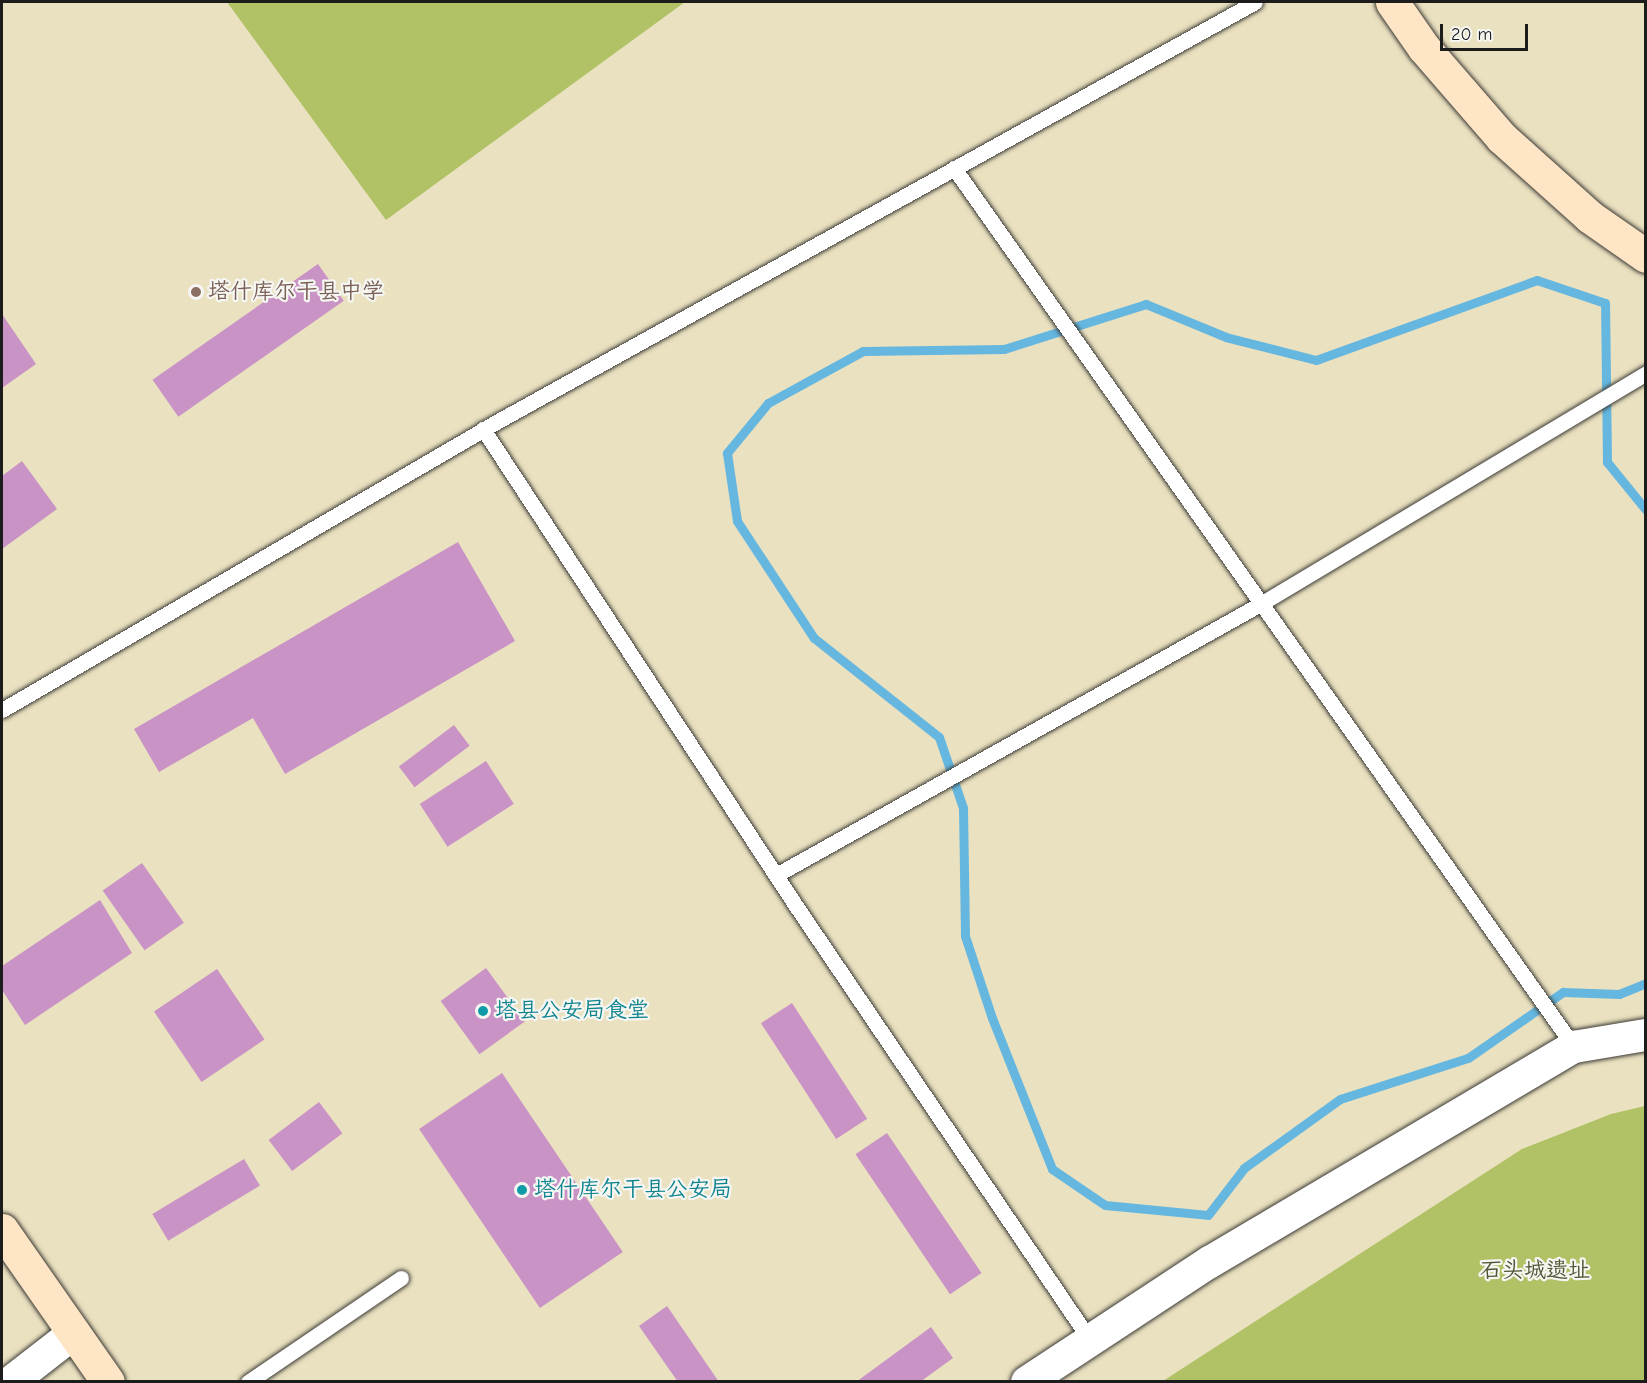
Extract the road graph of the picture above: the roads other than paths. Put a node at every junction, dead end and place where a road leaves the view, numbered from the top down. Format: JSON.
{"nodes":[{"id":1,"x":1255,"y":2,"type":"edge"},
{"id":2,"x":1392,"y":2,"type":"edge"},
{"id":3,"x":954,"y":168,"type":"junction"},
{"id":4,"x":1646,"y":256,"type":"edge"},
{"id":5,"x":1646,"y":373,"type":"edge"},
{"id":6,"x":483,"y":429,"type":"junction"},
{"id":7,"x":1262,"y":603,"type":"junction"},
{"id":8,"x":2,"y":710,"type":"edge"},
{"id":9,"x":776,"y":875,"type":"junction"},
{"id":10,"x":1646,"y":1035,"type":"edge"},
{"id":11,"x":1574,"y":1047,"type":"junction"},
{"id":12,"x":2,"y":1230,"type":"edge"},
{"id":13,"x":400,"y":1278,"type":"dead end"},
{"id":14,"x":74,"y":1333,"type":"junction"},
{"id":15,"x":1090,"y":1340,"type":"junction"},
{"id":16,"x":11,"y":1382,"type":"edge"},
{"id":17,"x":108,"y":1382,"type":"edge"},
{"id":18,"x":248,"y":1382,"type":"edge"},
{"id":19,"x":1027,"y":1382,"type":"edge"}],
"edges":[{"from":1,"to":3,"type":"lane"},
{"from":2,"to":4,"type":"main road"},
{"from":3,"to":6,"type":"lane"},
{"from":3,"to":7,"type":"lane"},
{"from":5,"to":7,"type":"lane"},
{"from":6,"to":8,"type":"lane"},
{"from":6,"to":9,"type":"lane"},
{"from":7,"to":9,"type":"lane"},
{"from":7,"to":11,"type":"lane"},
{"from":9,"to":15,"type":"lane"},
{"from":10,"to":11,"type":"street"},
{"from":11,"to":15,"type":"street"},
{"from":12,"to":14,"type":"main road"},
{"from":13,"to":18,"type":"lane"},
{"from":14,"to":16,"type":"street"},
{"from":14,"to":17,"type":"main road"},
{"from":15,"to":19,"type":"street"}]}
